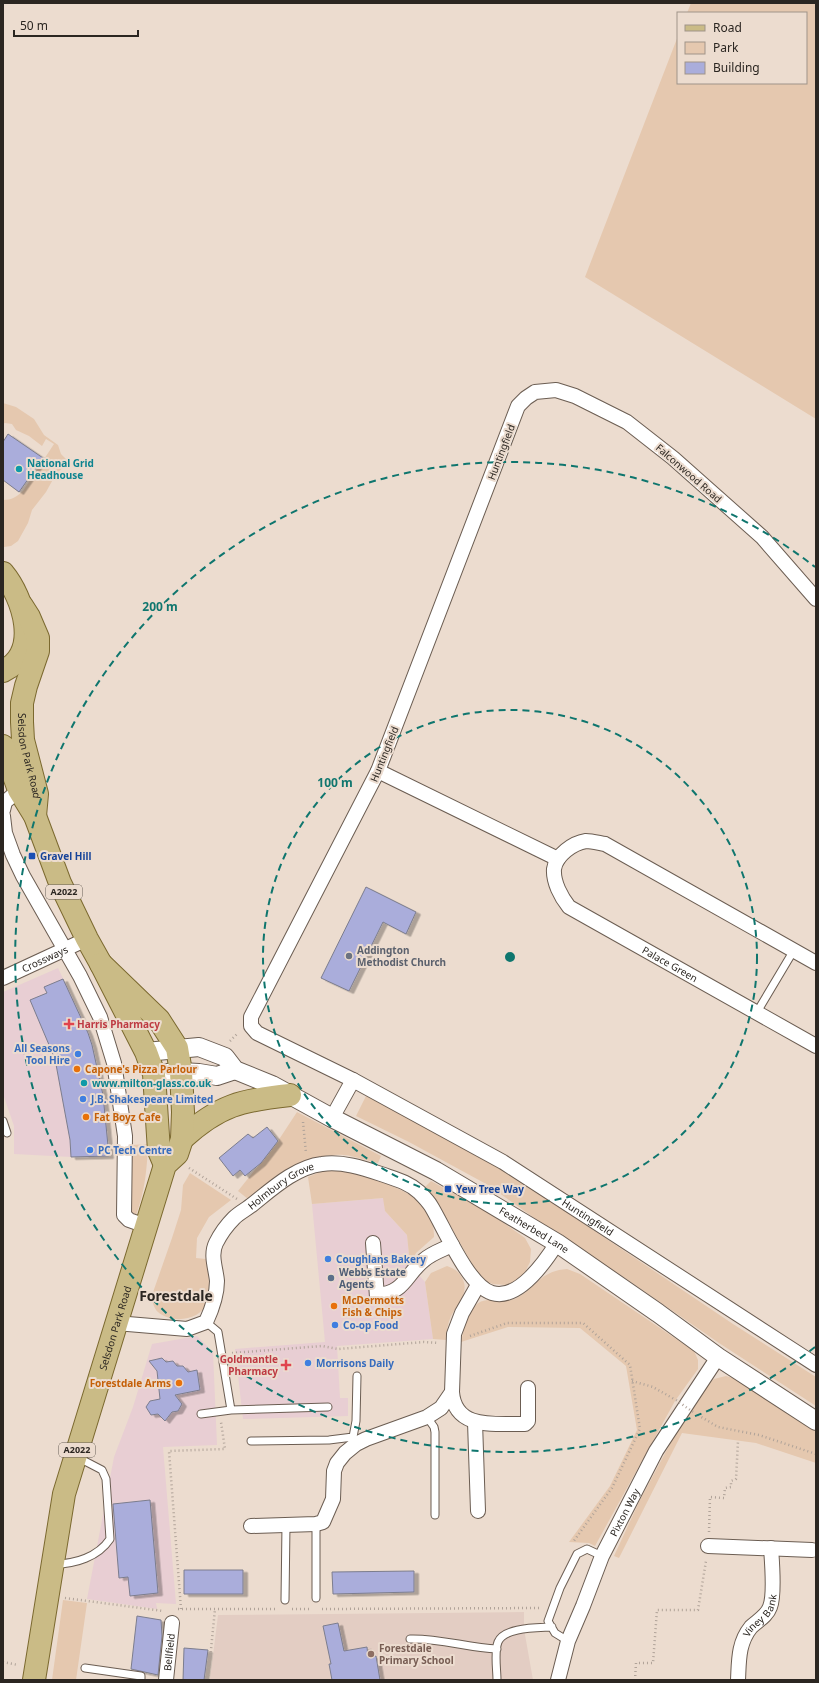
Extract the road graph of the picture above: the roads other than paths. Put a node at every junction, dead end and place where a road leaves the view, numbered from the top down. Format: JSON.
{"nodes":[{"id":1,"x":535,"y":392,"type":"joint"},
{"id":2,"x":3,"y":573,"type":"edge"},
{"id":3,"x":816,"y":599,"type":"edge"},
{"id":4,"x":22,"y":606,"type":"junction"},
{"id":5,"x":3,"y":671,"type":"edge"},
{"id":6,"x":5,"y":758,"type":"edge"},
{"id":7,"x":378,"y":771,"type":"junction"},
{"id":8,"x":19,"y":790,"type":"junction"},
{"id":9,"x":3,"y":810,"type":"edge"},
{"id":10,"x":3,"y":816,"type":"edge"},
{"id":11,"x":35,"y":816,"type":"junction"},
{"id":12,"x":558,"y":859,"type":"junction"},
{"id":13,"x":87,"y":939,"type":"junction"},
{"id":14,"x":66,"y":950,"type":"junction"},
{"id":15,"x":794,"y":950,"type":"junction"},
{"id":16,"x":816,"y":963,"type":"edge"},
{"id":17,"x":101,"y":964,"type":"junction"},
{"id":18,"x":3,"y":978,"type":"edge"},
{"id":19,"x":757,"y":1012,"type":"junction"},
{"id":20,"x":816,"y":1046,"type":"edge"},
{"id":21,"x":177,"y":1048,"type":"junction"},
{"id":22,"x":146,"y":1052,"type":"junction"},
{"id":23,"x":235,"y":1070,"type":"junction"},
{"id":24,"x":181,"y":1072,"type":"junction"},
{"id":25,"x":154,"y":1074,"type":"junction"},
{"id":26,"x":353,"y":1080,"type":"junction"},
{"id":27,"x":296,"y":1098,"type":"junction"},
{"id":28,"x":332,"y":1118,"type":"junction"},
{"id":29,"x":3,"y":1121,"type":"edge"},
{"id":30,"x":7,"y":1133,"type":"dead end"},
{"id":31,"x":182,"y":1139,"type":"junction"},
{"id":32,"x":165,"y":1165,"type":"junction"},
{"id":33,"x":146,"y":1226,"type":"junction"},
{"id":34,"x":373,"y":1243,"type":"dead end"},
{"id":35,"x":557,"y":1243,"type":"junction"},
{"id":36,"x":452,"y":1245,"type":"junction"},
{"id":37,"x":478,"y":1285,"type":"junction"},
{"id":38,"x":206,"y":1322,"type":"junction"},
{"id":39,"x":116,"y":1323,"type":"junction"},
{"id":40,"x":718,"y":1357,"type":"junction"},
{"id":41,"x":816,"y":1365,"type":"edge"},
{"id":42,"x":357,"y":1376,"type":"dead end"},
{"id":43,"x":528,"y":1388,"type":"dead end"},
{"id":44,"x":452,"y":1392,"type":"junction"},
{"id":45,"x":328,"y":1407,"type":"dead end"},
{"id":46,"x":230,"y":1410,"type":"junction"},
{"id":47,"x":200,"y":1414,"type":"dead end"},
{"id":48,"x":427,"y":1417,"type":"junction"},
{"id":49,"x":816,"y":1421,"type":"edge"},
{"id":50,"x":475,"y":1422,"type":"junction"},
{"id":51,"x":251,"y":1441,"type":"dead end"},
{"id":52,"x":354,"y":1441,"type":"junction"},
{"id":53,"x":75,"y":1456,"type":"junction"},
{"id":54,"x":478,"y":1510,"type":"dead end"},
{"id":55,"x":435,"y":1515,"type":"dead end"},
{"id":56,"x":316,"y":1524,"type":"junction"},
{"id":57,"x":286,"y":1525,"type":"junction"},
{"id":58,"x":251,"y":1526,"type":"dead end"},
{"id":59,"x":708,"y":1546,"type":"road end"},
{"id":60,"x":771,"y":1548,"type":"junction"},
{"id":61,"x":812,"y":1550,"type":"dead end"},
{"id":62,"x":602,"y":1556,"type":"junction"},
{"id":63,"x":53,"y":1564,"type":"junction"},
{"id":64,"x":316,"y":1598,"type":"dead end"},
{"id":65,"x":285,"y":1600,"type":"dead end"},
{"id":66,"x":173,"y":1617,"type":"road end"},
{"id":67,"x":552,"y":1627,"type":"junction"},
{"id":68,"x":410,"y":1639,"type":"dead end"},
{"id":69,"x":568,"y":1641,"type":"junction"},
{"id":70,"x":497,"y":1649,"type":"junction"},
{"id":71,"x":85,"y":1668,"type":"dead end"},
{"id":72,"x":34,"y":1680,"type":"edge"},
{"id":73,"x":141,"y":1680,"type":"edge"},
{"id":74,"x":166,"y":1680,"type":"edge"},
{"id":75,"x":497,"y":1680,"type":"edge"},
{"id":76,"x":558,"y":1680,"type":"edge"},
{"id":77,"x":738,"y":1680,"type":"edge"}],
"edges":[{"from":1,"to":3,"type":"street","name":"Falconwood Road"},
{"from":1,"to":7,"type":"street","name":"Huntingfield"},
{"from":2,"to":4,"type":"main road"},
{"from":4,"to":5,"type":"main road"},
{"from":4,"to":11,"type":"main road","name":"Selsdon Park Road","number":"A2022"},
{"from":6,"to":8,"type":"main road","name":"Selsdon Park Road","number":"A2022"},
{"from":7,"to":12,"type":"street"},
{"from":7,"to":26,"type":"street","name":"Huntingfield"},
{"from":8,"to":9,"type":"street"},
{"from":8,"to":11,"type":"main road","name":"Selsdon Park Road","number":"A2022"},
{"from":10,"to":14,"type":"street"},
{"from":11,"to":13,"type":"main road","name":"Selsdon Park Road","number":"A2022"},
{"from":12,"to":15,"type":"street"},
{"from":12,"to":19,"type":"street","name":"Palace Green"},
{"from":13,"to":14,"type":"street","name":"Crossways"},
{"from":13,"to":17,"type":"main road","name":"Selsdon Park Road","number":"A2022"},
{"from":14,"to":18,"type":"street","name":"Crossways"},
{"from":14,"to":33,"type":"street"},
{"from":15,"to":16,"type":"street"},
{"from":15,"to":19,"type":"lane"},
{"from":17,"to":21,"type":"main road","name":"Selsdon Park Road","number":"A2022"},
{"from":17,"to":22,"type":"main road","name":"Selsdon Park Road","number":"A2022"},
{"from":19,"to":20,"type":"street","name":"Palace Green"},
{"from":21,"to":22,"type":"street","name":"Featherbed Lane"},
{"from":21,"to":23,"type":"street","name":"Featherbed Lane"},
{"from":21,"to":24,"type":"main road","name":"Selsdon Park Road","number":"A2022"},
{"from":22,"to":25,"type":"main road","name":"Selsdon Park Road","number":"A2022"},
{"from":23,"to":24,"type":"street"},
{"from":23,"to":27,"type":"street","name":"Featherbed Lane"},
{"from":24,"to":25,"type":"street"},
{"from":24,"to":31,"type":"main road","name":"Selsdon Park Road","number":"A2022"},
{"from":25,"to":32,"type":"main road","name":"Selsdon Park Road","number":"A2022"},
{"from":26,"to":28,"type":"street"},
{"from":26,"to":41,"type":"street","name":"Huntingfield"},
{"from":27,"to":28,"type":"street","name":"Featherbed Lane"},
{"from":27,"to":31,"type":"main road"},
{"from":28,"to":35,"type":"street","name":"Featherbed Lane"},
{"from":29,"to":30,"type":"lane"},
{"from":31,"to":32,"type":"main road","name":"Selsdon Park Road","number":"A2022"},
{"from":32,"to":33,"type":"main road","name":"Selsdon Park Road","number":"A2022"},
{"from":33,"to":39,"type":"main road","name":"Selsdon Park Road","number":"A2022"},
{"from":34,"to":36,"type":"street"},
{"from":35,"to":37,"type":"street","name":"Holmbury Grove"},
{"from":35,"to":40,"type":"street","name":"Featherbed Lane"},
{"from":36,"to":37,"type":"street","name":"Holmbury Grove"},
{"from":36,"to":38,"type":"street","name":"Holmbury Grove"},
{"from":37,"to":44,"type":"street"},
{"from":38,"to":39,"type":"street"},
{"from":38,"to":46,"type":"lane"},
{"from":39,"to":53,"type":"main road","name":"Selsdon Park Road","number":"A2022"},
{"from":40,"to":49,"type":"street","name":"Featherbed Lane"},
{"from":40,"to":62,"type":"street","name":"Pixton Way"},
{"from":42,"to":52,"type":"lane"},
{"from":43,"to":50,"type":"street"},
{"from":44,"to":48,"type":"street"},
{"from":44,"to":50,"type":"street"},
{"from":45,"to":46,"type":"lane"},
{"from":46,"to":47,"type":"lane"},
{"from":48,"to":52,"type":"street"},
{"from":48,"to":55,"type":"lane"},
{"from":50,"to":54,"type":"street"},
{"from":51,"to":52,"type":"lane"},
{"from":52,"to":56,"type":"street"},
{"from":53,"to":63,"type":"main road","name":"Selsdon Park Road","number":"A2022"},
{"from":53,"to":63,"type":"lane"},
{"from":56,"to":57,"type":"street"},
{"from":56,"to":64,"type":"lane"},
{"from":57,"to":58,"type":"street"},
{"from":57,"to":65,"type":"lane"},
{"from":59,"to":60,"type":"street"},
{"from":60,"to":61,"type":"street"},
{"from":60,"to":77,"type":"street","name":"Viney Bank"},
{"from":62,"to":67,"type":"lane"},
{"from":62,"to":69,"type":"street","name":"Pixton Way"},
{"from":63,"to":72,"type":"main road","name":"Selsdon Park Road","number":"A2022"},
{"from":66,"to":74,"type":"street","name":"Bellfield"},
{"from":67,"to":69,"type":"lane"},
{"from":67,"to":70,"type":"lane"},
{"from":68,"to":70,"type":"lane"},
{"from":69,"to":76,"type":"street","name":"Pixton Way"},
{"from":70,"to":75,"type":"lane"},
{"from":71,"to":73,"type":"lane"}]}
